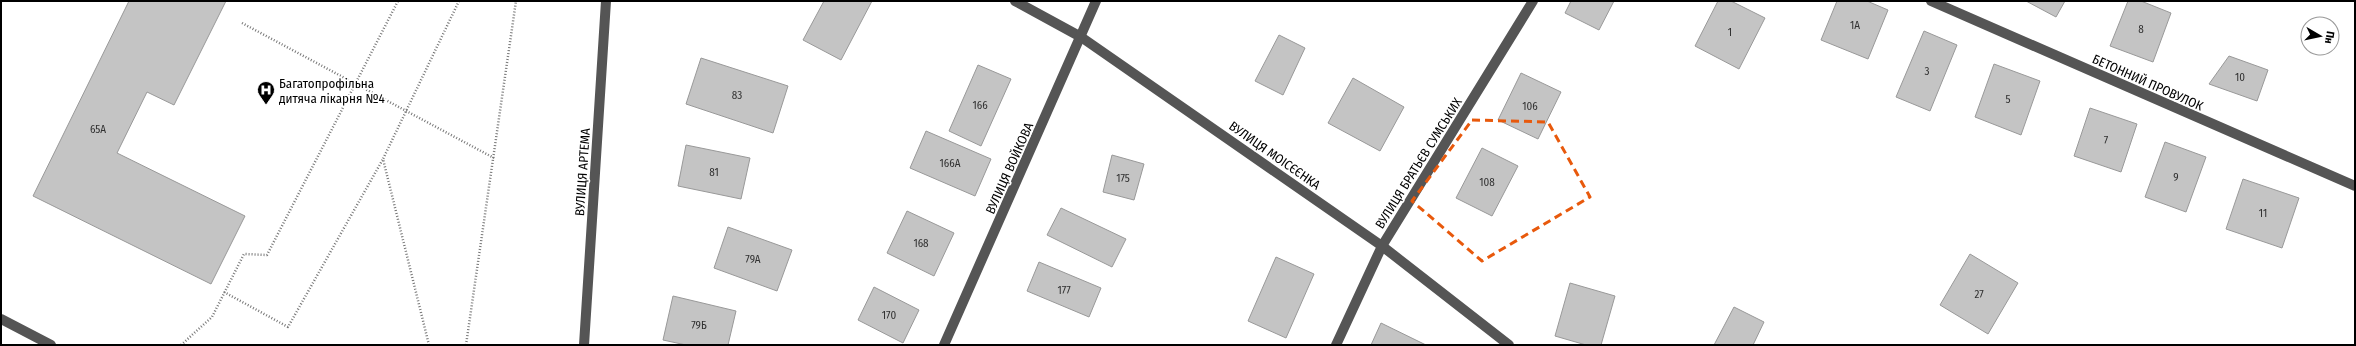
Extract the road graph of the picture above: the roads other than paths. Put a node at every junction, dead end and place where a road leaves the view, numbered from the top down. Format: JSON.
{"nodes":[{"id":1,"x":606,"y":1,"type":"edge"},
{"id":2,"x":1015,"y":1,"type":"edge"},
{"id":3,"x":1096,"y":1,"type":"edge"},
{"id":4,"x":1533,"y":1,"type":"edge"},
{"id":5,"x":1931,"y":1,"type":"edge"},
{"id":6,"x":1081,"y":37,"type":"junction"},
{"id":7,"x":2355,"y":186,"type":"edge"},
{"id":8,"x":1382,"y":246,"type":"junction"},
{"id":9,"x":1,"y":319,"type":"edge"},
{"id":10,"x":51,"y":345,"type":"edge"},
{"id":11,"x":584,"y":345,"type":"edge"},
{"id":12,"x":944,"y":345,"type":"edge"},
{"id":13,"x":1336,"y":345,"type":"edge"},
{"id":14,"x":1509,"y":345,"type":"edge"}],
"edges":[{"from":1,"to":11,"type":"street","name":"ВУЛИЦЯ АРТЕМА"},
{"from":2,"to":6,"type":"street","name":"ВУЛИЦЯ МОІСЄЄНКА"},
{"from":3,"to":6,"type":"street","name":"ВУЛИЦЯ ВОЙКОВА"},
{"from":4,"to":8,"type":"street","name":"ВУЛИЦЯ БРАТЬЄВ СУМСЬКИХ"},
{"from":5,"to":7,"type":"street","name":"БЕТОННИЙ ПРОВУЛОК"},
{"from":6,"to":8,"type":"street","name":"ВУЛИЦЯ МОІСЄЄНКА"},
{"from":6,"to":12,"type":"street","name":"ВУЛИЦЯ ВОЙКОВА"},
{"from":8,"to":13,"type":"street","name":"ВУЛИЦЯ БРАТЬЄВ СУМСЬКИХ"},
{"from":8,"to":14,"type":"street","name":"ВУЛИЦЯ МОІСЄЄНКА"},
{"from":9,"to":10,"type":"street"}]}
